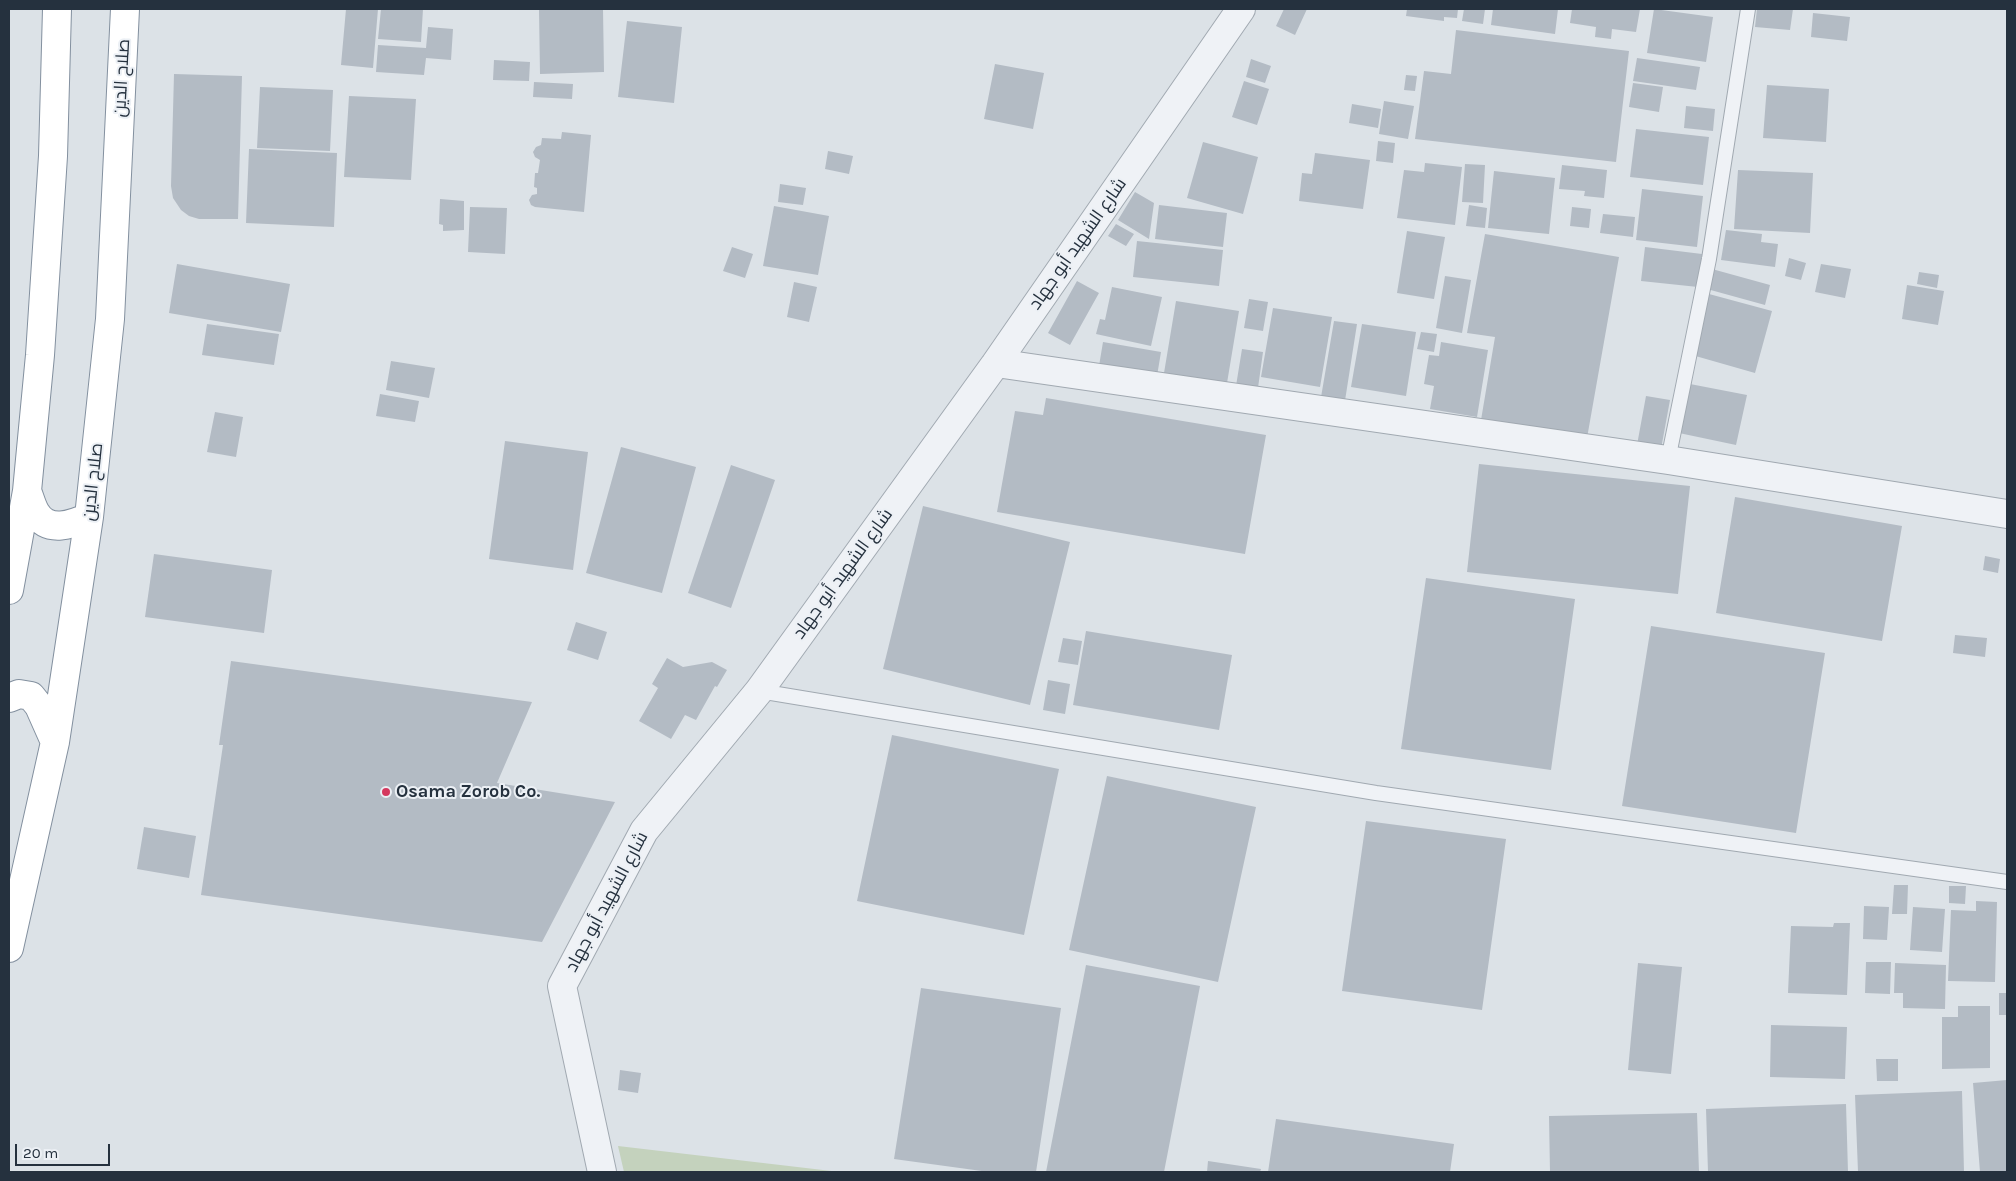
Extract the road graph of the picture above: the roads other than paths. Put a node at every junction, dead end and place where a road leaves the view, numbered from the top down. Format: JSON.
{"nodes":[{"id":1,"x":57,"y":9,"type":"edge"},
{"id":2,"x":126,"y":9,"type":"edge"},
{"id":3,"x":1241,"y":9,"type":"edge"},
{"id":4,"x":1748,"y":9,"type":"edge"},
{"id":5,"x":996,"y":363,"type":"junction"},
{"id":6,"x":1668,"y":460,"type":"junction"},
{"id":7,"x":27,"y":491,"type":"junction"},
{"id":8,"x":2007,"y":514,"type":"edge"},
{"id":9,"x":89,"y":517,"type":"junction"},
{"id":10,"x":9,"y":590,"type":"edge"},
{"id":11,"x":759,"y":691,"type":"junction"},
{"id":12,"x":9,"y":698,"type":"edge"},
{"id":13,"x":55,"y":742,"type":"junction"},
{"id":14,"x":2007,"y":882,"type":"edge"},
{"id":15,"x":9,"y":948,"type":"edge"},
{"id":16,"x":602,"y":1172,"type":"edge"}],
"edges":[{"from":1,"to":7,"type":"highway"},
{"from":2,"to":9,"type":"highway","name":"صلاح الدين"},
{"from":3,"to":5,"type":"street","name":"شارع الشهيد أبو جهاد"},
{"from":4,"to":6,"type":"lane"},
{"from":5,"to":6,"type":"street"},
{"from":5,"to":11,"type":"street","name":"شارع الشهيد أبو جهاد"},
{"from":6,"to":8,"type":"street"},
{"from":7,"to":9,"type":"highway"},
{"from":7,"to":10,"type":"highway"},
{"from":9,"to":13,"type":"highway","name":"صلاح الدين"},
{"from":11,"to":14,"type":"lane"},
{"from":11,"to":16,"type":"street","name":"شارع الشهيد أبو جهاد"},
{"from":12,"to":13,"type":"highway"},
{"from":13,"to":15,"type":"highway","name":"صلاح الدين"}]}
